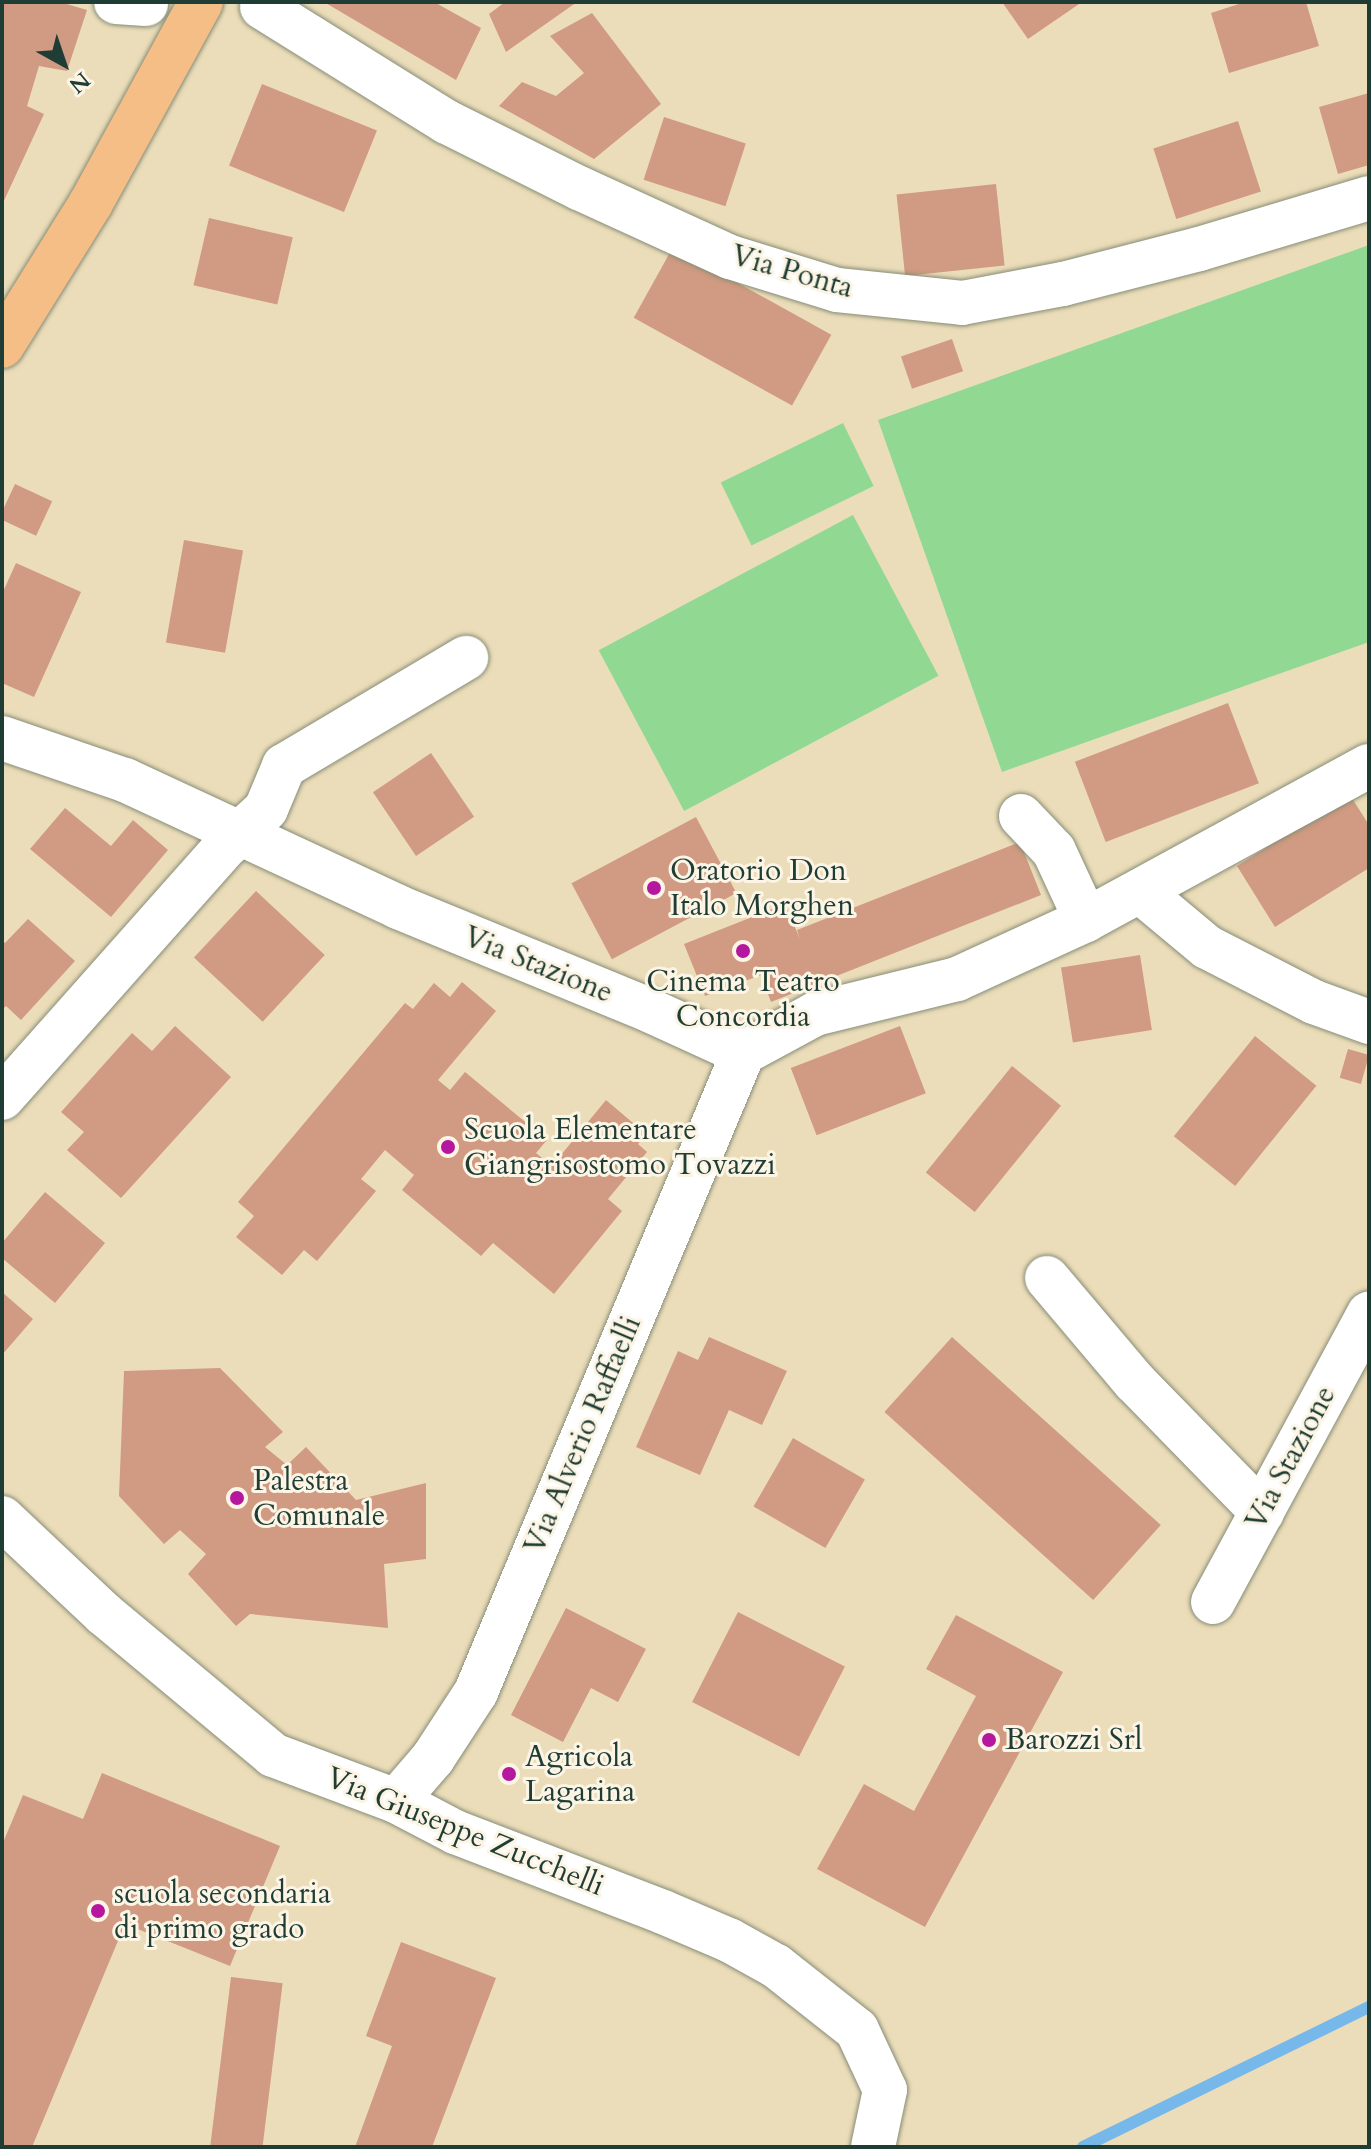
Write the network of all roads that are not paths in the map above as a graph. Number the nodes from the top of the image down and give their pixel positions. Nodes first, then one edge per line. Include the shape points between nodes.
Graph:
1 (201, 2) edge
2 (262, 7) dead end
3 (1369, 198) edge
4 (2, 346) edge
5 (466, 658) dead end
6 (2, 738) edge
7 (1369, 766) edge
8 (1021, 816) dead end
9 (241, 833) junction
10 (1141, 892) junction
11 (1086, 920) junction
12 (1369, 1022) edge
13 (743, 1053) junction
14 (2, 1098) edge
15 (1047, 1278) dead end
16 (1369, 1314) edge
17 (1262, 1512) junction
18 (4, 1524) edge
19 (1213, 1602) dead end
20 (396, 1801) junction
21 (873, 2147) edge

1 - 4 main road via 91,203
2 - 3 street, Via Ponta via 447,122 579,188 730,257 837,290 962,303 1199,249
5 - 9 street via 284,766 266,809
6 - 9 street, Via Stazione via 125,780
7 - 10 street
8 - 11 street via 1054,851
9 - 13 street, Via Stazione via 398,907
9 - 14 street
10 - 11 street
10 - 12 street via 1207,947 1314,1002
11 - 13 street via 957,979 815,1014
13 - 20 street, Via Alverio Raffaelli via 476,1692 433,1758
15 - 17 street via 1135,1382
16 - 17 street, Via Stazione
17 - 19 street, Via Stazione
18 - 20 street, Via Giuseppe Zucchelli via 273,1755
20 - 21 street, Via Giuseppe Zucchelli via 455,1832 729,1940 776,1966 857,2030 885,2090

